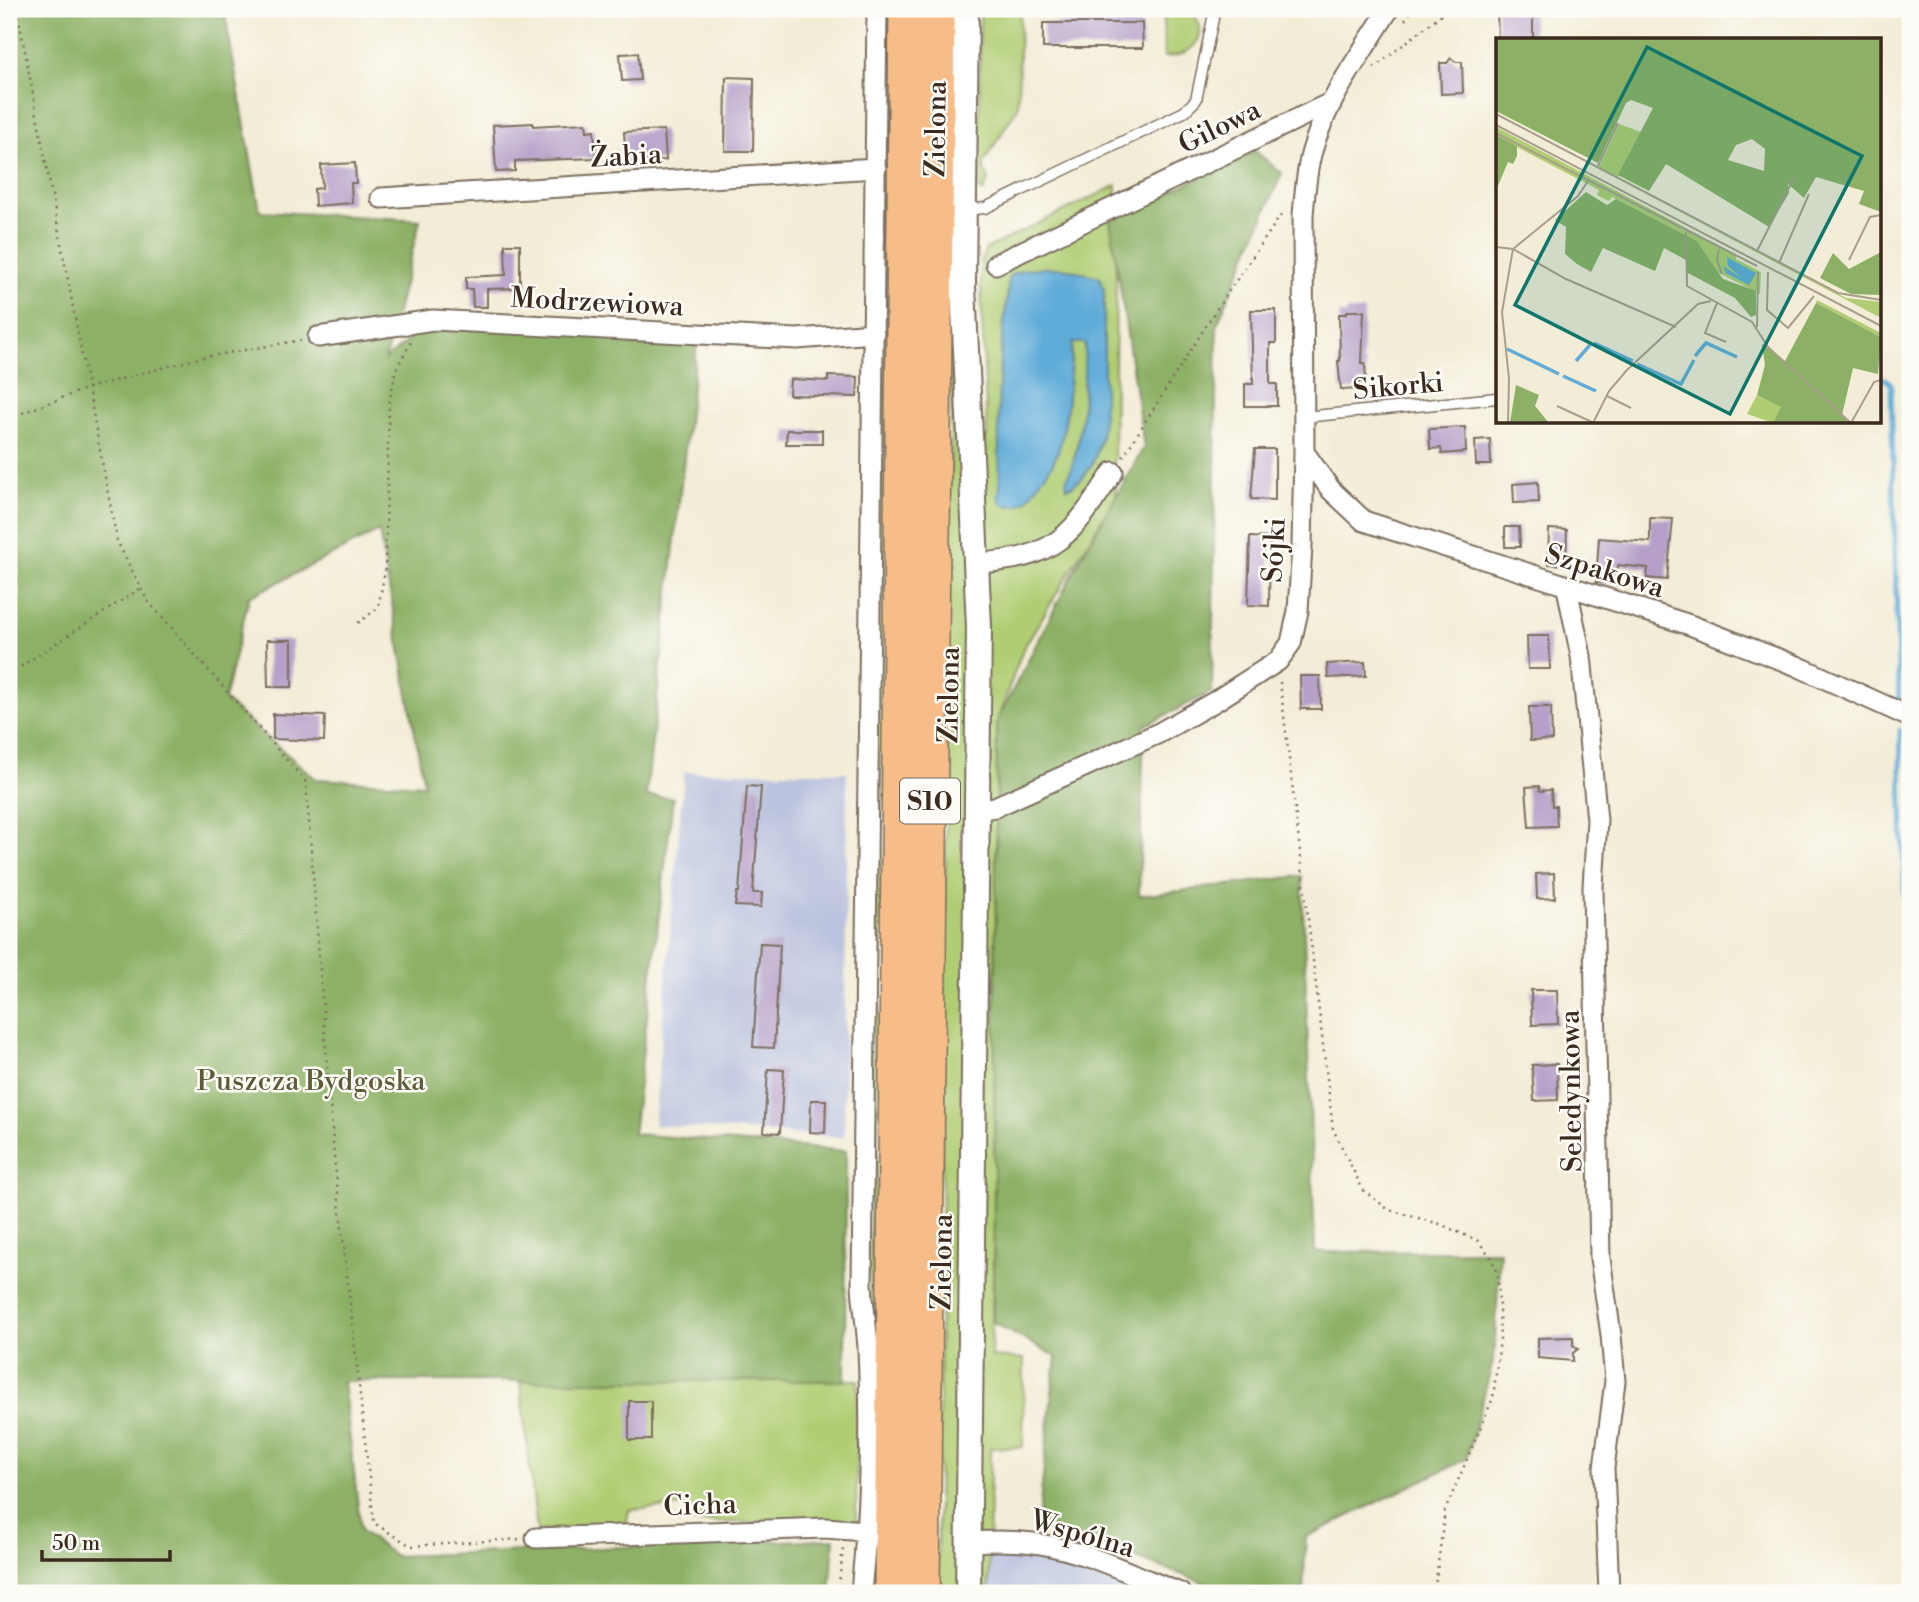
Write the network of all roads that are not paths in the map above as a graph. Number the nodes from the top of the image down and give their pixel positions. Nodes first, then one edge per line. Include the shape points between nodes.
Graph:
1 (877, 9) edge
2 (907, 9) edge
3 (937, 9) edge
4 (966, 9) edge
5 (1215, 9) edge
6 (1389, 9) edge
7 (1330, 103) junction
8 (876, 168) junction
9 (381, 198) dead end
10 (964, 210) junction
11 (996, 264) dead end
12 (874, 333) junction
13 (318, 337) road end
14 (1496, 398) edge
15 (1304, 417) junction
16 (1304, 452) junction
17 (1114, 472) road end
18 (977, 563) junction
19 (1567, 588) junction
20 (1910, 717) edge
21 (976, 810) junction
22 (866, 1531) junction
23 (536, 1538) road end
24 (969, 1542) junction
25 (861, 1593) edge
26 (891, 1593) edge
27 (922, 1593) edge
28 (968, 1593) edge
29 (1180, 1593) edge
30 (1609, 1593) edge

1 - 8 street, Zielona
2 - 26 highway, S10
3 - 27 highway, S10
4 - 10 street, Zielona
5 - 10 lane via 1196,100 1184,112 985,208
6 - 7 street, Sójki
7 - 11 street, Gilowa
7 - 15 street, Sójki via 1311,152 1303,215
8 - 9 street, Żabia
8 - 12 street, Zielona
10 - 18 street, Zielona via 966,388
12 - 13 street, Modrzewiowa via 797,339 433,320
12 - 22 street, Zielona via 862,1284 868,1348
14 - 15 lane, Sikorki
15 - 16 street, Sójki
16 - 19 street, Szpakowa via 1331,490 1364,521
16 - 21 street, Sójki via 1298,611 1291,642 1278,661 1159,733 995,807
17 - 18 street via 1070,532 1051,546 1032,556
18 - 21 street, Zielona
19 - 20 street, Szpakowa via 1690,625
19 - 30 street, Seledynkowa via 1581,656 1597,820 1593,887 1600,1258 1615,1381 1604,1468
21 - 24 street, Zielona
22 - 23 street, Cicha via 825,1528
22 - 25 street, Zielona
24 - 28 street, Zielona
24 - 29 street, Wspólna via 1042,1545

